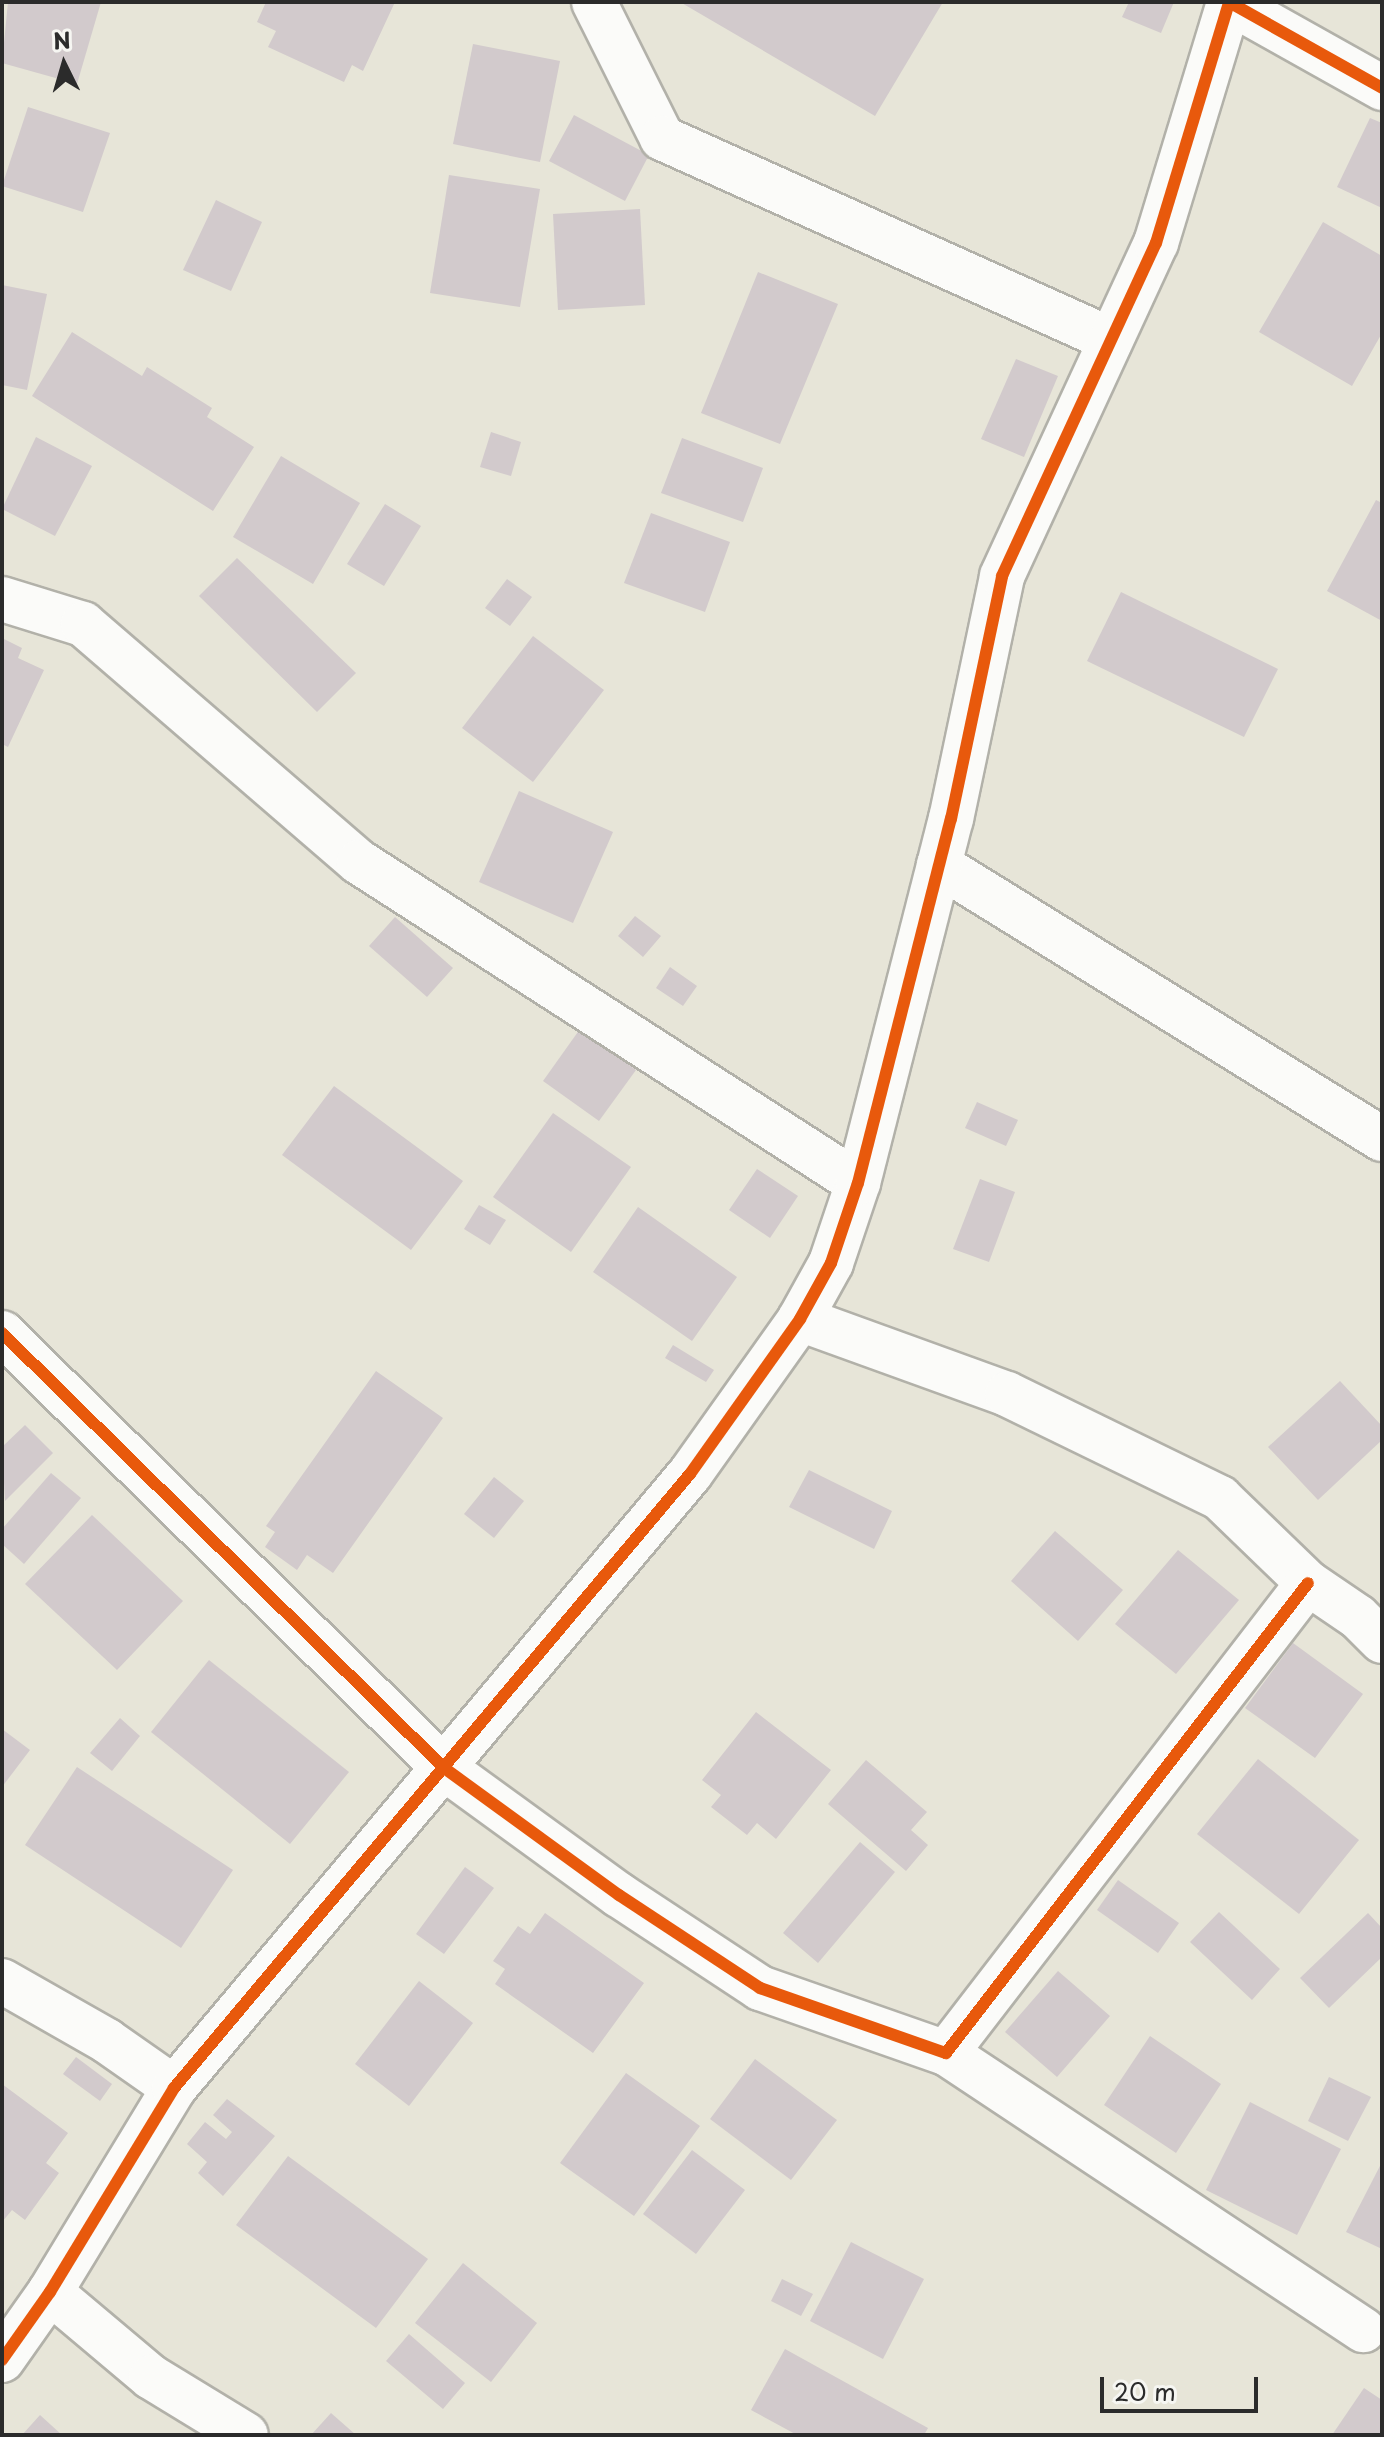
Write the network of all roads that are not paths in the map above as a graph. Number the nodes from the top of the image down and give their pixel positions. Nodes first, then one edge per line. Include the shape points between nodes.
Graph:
1 (594, 2) edge
2 (1382, 88) edge
3 (1111, 340) junction
4 (2, 599) edge
5 (939, 865) junction
6 (1382, 1139) edge
7 (858, 1183) junction
8 (800, 1319) junction
9 (2, 1333) edge
10 (1308, 1583) junction
11 (1382, 1641) edge
12 (444, 1768) junction
13 (2, 1981) edge
14 (946, 2053) junction
15 (174, 2088) junction
16 (50, 2292) junction
17 (1363, 2330) dead end
18 (2, 2360) edge
19 (246, 2435) edge

1 - 3 street via 662,138
2 - 3 street via 1229,2 1156,243
3 - 5 street via 1002,576
4 - 7 street via 83,624 359,862
5 - 6 street
5 - 7 street
7 - 8 street via 831,1263
8 - 10 street via 1007,1394 1220,1498
8 - 12 street via 690,1474
9 - 12 street
10 - 11 street via 1358,1617
10 - 14 street
12 - 14 street via 619,1895 760,1988
12 - 15 street
13 - 15 street via 107,2041
14 - 17 street
15 - 16 street
16 - 18 street
16 - 19 street via 151,2377

